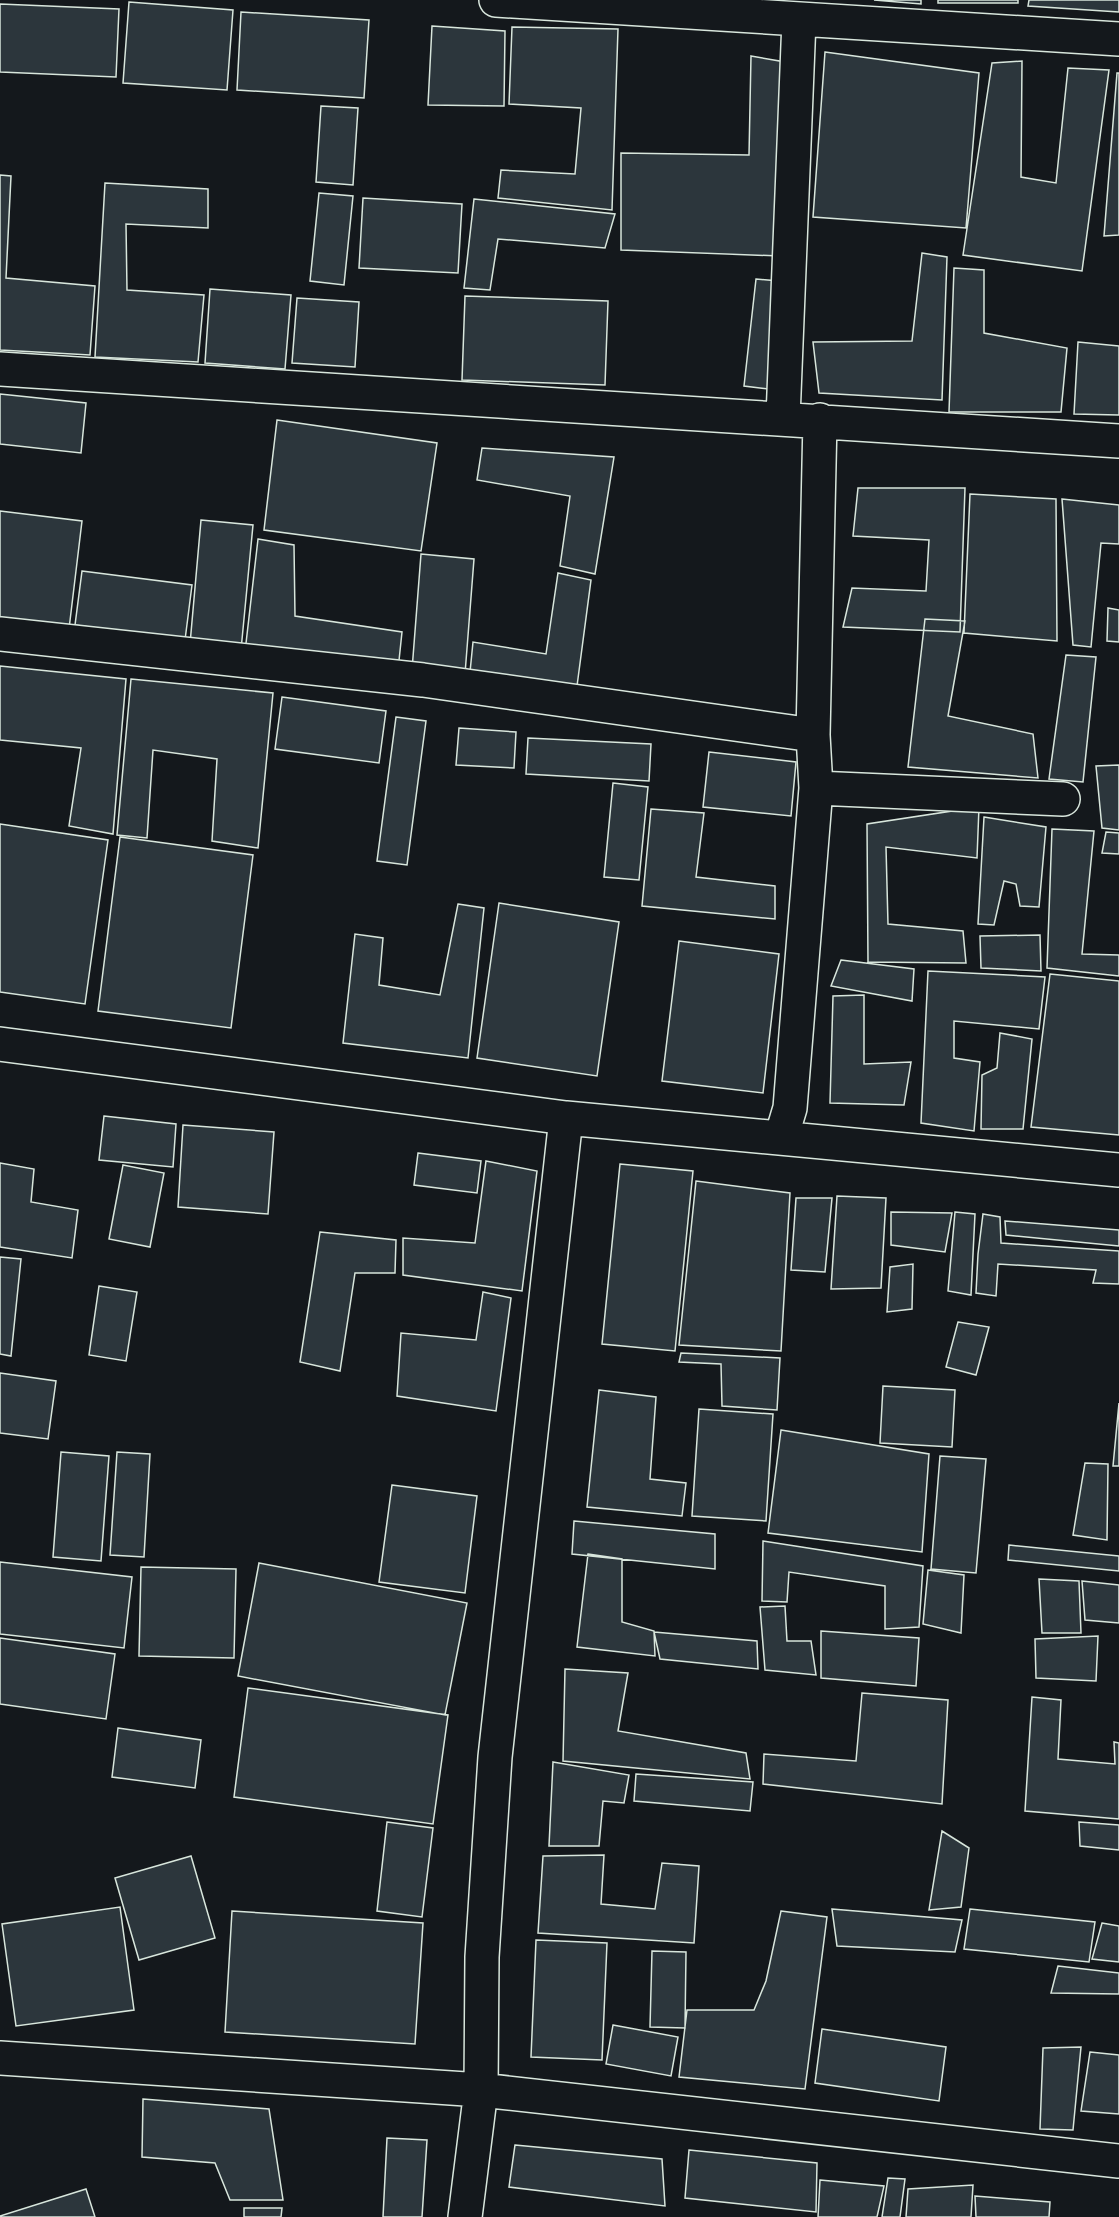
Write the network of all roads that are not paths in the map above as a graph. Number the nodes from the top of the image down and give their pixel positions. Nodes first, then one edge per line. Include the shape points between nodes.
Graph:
1 (496, 0) edge
2 (799, 20) junction
3 (1119, 39) edge
4 (0, 369) edge
5 (783, 418) junction
6 (820, 420) junction
7 (1119, 441) edge
8 (0, 634) edge
9 (813, 735) junction
10 (816, 788) junction
11 (1063, 799) dead end
12 (1, 1048) edge
13 (566, 1118) junction
14 (781, 1138) junction
15 (1119, 1170) edge
16 (0, 2058) edge
17 (481, 2090) junction
18 (1119, 2161) edge
19 (465, 2217) edge

1 - 2 street
2 - 3 street
2 - 5 street
4 - 5 street
5 - 6 street
6 - 7 street
6 - 9 street
8 - 9 street via 423,680
9 - 10 street
10 - 11 street
10 - 14 street via 790,1108
12 - 13 street
13 - 14 street
13 - 17 street via 495,1757 482,1957
14 - 15 street
16 - 17 street
17 - 18 street
17 - 19 street

